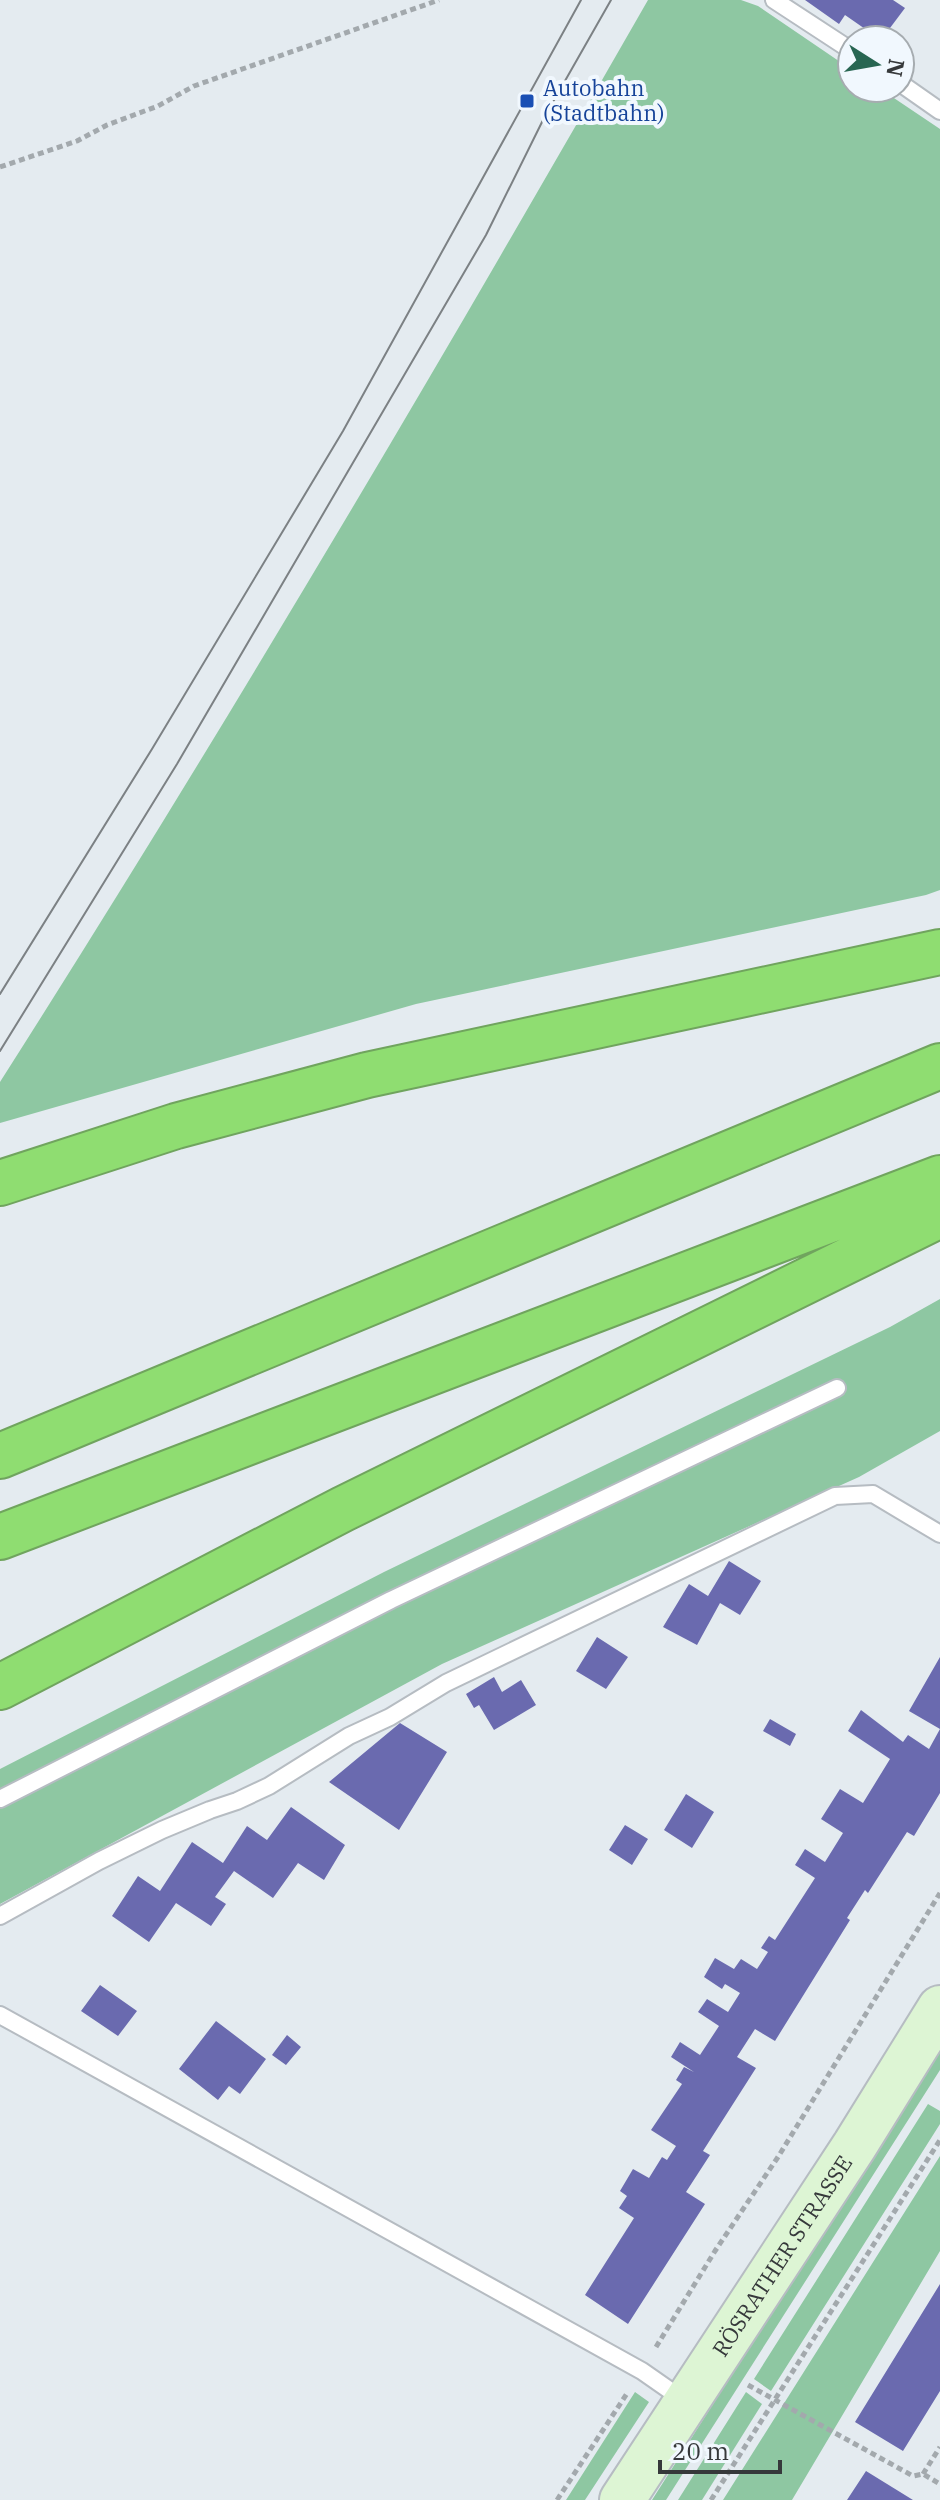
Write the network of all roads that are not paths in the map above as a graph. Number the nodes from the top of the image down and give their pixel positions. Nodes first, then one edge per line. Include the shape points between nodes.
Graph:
1 (774, 0) edge
2 (836, 41) edge
3 (916, 94) edge
4 (940, 111) edge
5 (940, 952) edge
6 (940, 1066) edge
7 (940, 1178) edge
8 (0, 1183) edge
9 (940, 1215) edge
10 (837, 1388) dead end
11 (0, 1456) edge
12 (940, 1534) edge
13 (0, 1537) edge
14 (0, 1687) edge
15 (0, 1799) edge
16 (0, 1916) edge
17 (940, 2008) edge
18 (0, 2015) edge
19 (686, 2401) junction
20 (622, 2500) edge

1 - 2 lane
3 - 4 lane
5 - 8 highway via 367,1075 176,1126
6 - 11 highway
7 - 13 highway
9 - 14 highway via 343,1509
10 - 15 lane via 391,1600
12 - 16 lane via 873,1494 835,1496 446,1683 269,1786 162,1830
17 - 19 main road, RÖSRATHER STRASSE
18 - 19 lane via 642,2371
19 - 20 main road, RÖSRATHER STRASSE

